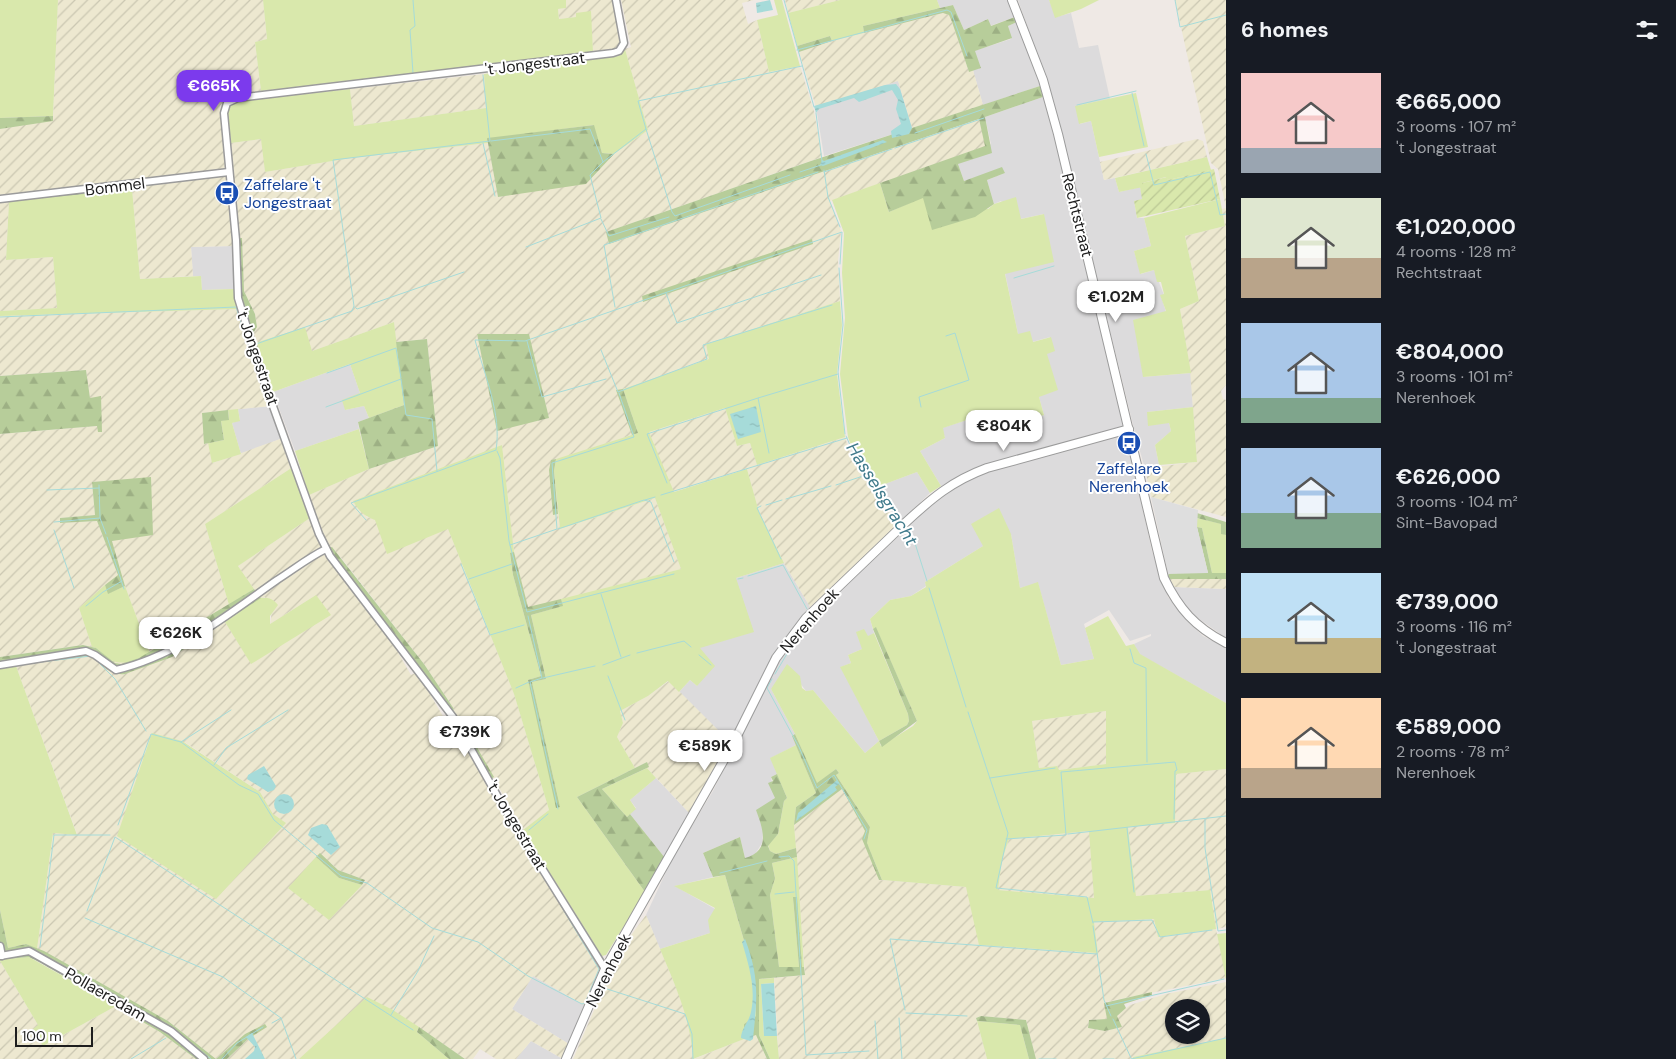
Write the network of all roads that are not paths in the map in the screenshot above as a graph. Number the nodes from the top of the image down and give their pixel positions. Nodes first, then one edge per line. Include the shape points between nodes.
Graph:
1 (616, 0) edge
2 (1012, 0) edge
3 (229, 172) junction
4 (0, 199) edge
5 (1130, 429) junction
6 (326, 549) junction
7 (1226, 643) edge
8 (0, 665) edge
9 (0, 946) edge
10 (1, 956) edge
11 (605, 969) junction
12 (204, 1059) edge
13 (566, 1059) edge

1 - 3 street, 't Jongestraat via 624,43 613,54 231,100 224,113
2 - 5 street, Rechtstraat via 1043,80 1058,134
3 - 4 street, Bommel
3 - 6 street, 't Jongestraat via 238,298 261,373
5 - 7 street, Rechtstraat via 1164,578 1176,603 1192,620
5 - 11 street, Nerenhoek via 965,476 935,496 812,612 790,636 776,658 733,744
6 - 8 street via 210,627 136,666 116,670 86,651
6 - 11 street, 't Jongestraat via 453,717 503,806
9 - 10 street
10 - 12 street, Pollaeredam via 29,950 170,1031
11 - 13 street, Nerenhoek

